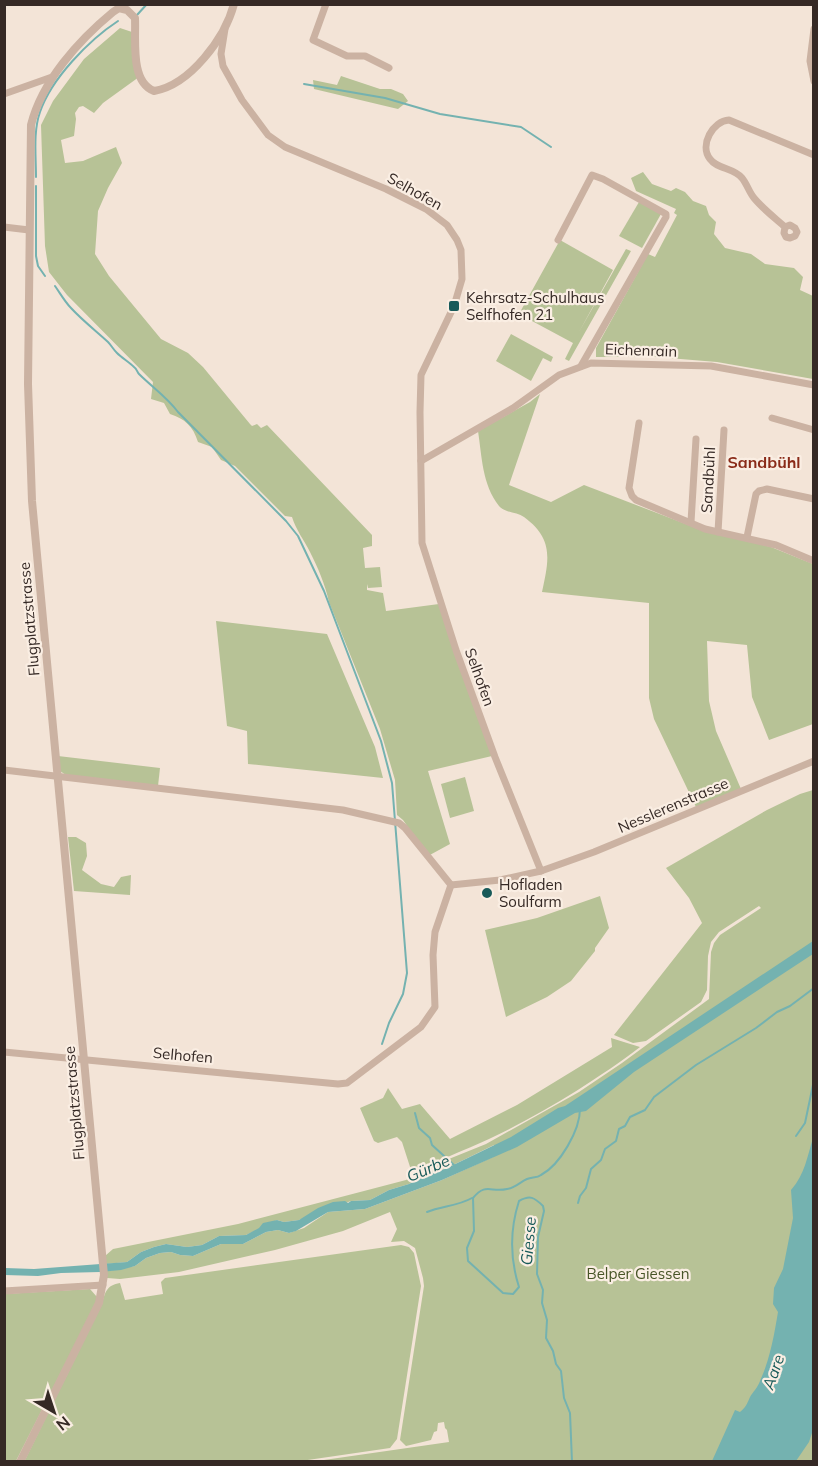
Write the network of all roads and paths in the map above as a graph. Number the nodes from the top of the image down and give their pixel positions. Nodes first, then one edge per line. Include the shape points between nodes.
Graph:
1 (234, 4) edge
2 (326, 4) edge
3 (225, 27) junction
4 (813, 29) edge
5 (812, 61) edge
6 (389, 68) dead end
7 (52, 77) junction
8 (813, 81) edge
9 (4, 94) edge
10 (813, 154) edge
11 (4, 227) edge
12 (785, 227) dead end
13 (29, 230) junction
14 (558, 240) dead end
15 (581, 366) junction
16 (813, 385) edge
17 (772, 418) dead end
18 (639, 423) dead end
19 (724, 430) dead end
20 (813, 430) edge
21 (696, 439) dead end
22 (421, 461) junction
23 (813, 499) edge
24 (691, 522) junction
25 (718, 532) junction
26 (747, 537) junction
27 (813, 561) edge
28 (813, 760) edge
29 (4, 770) edge
30 (57, 776) junction
31 (541, 872) junction
32 (451, 885) junction
33 (4, 1052) edge
34 (84, 1059) junction
35 (104, 1280) junction
36 (4, 1291) edge
37 (20, 1461) edge

1 - 3 street, Flugplatzstrasse
2 - 6 street via 313,40 347,56 365,56
3 - 7 street, Flugplatzstrasse via 197,66 176,83 154,91 140,77 135,56 135,18 119,8
3 - 22 street, Selhofen via 223,66 268,135 285,147 413,202 439,218 457,240 463,260 462,279 454,306 421,375
4 - 5 street
5 - 8 street
7 - 9 street
7 - 13 street, Flugplatzstrasse via 31,124
10 - 12 street via 729,120 718,124 710,134 706,149 712,162 737,173 754,198
11 - 13 street
13 - 30 street, Flugplatzstrasse via 32,501
14 - 15 street via 591,175 666,213
15 - 16 street, Eichenrain via 601,362 711,366
15 - 22 street, Eichenrain via 559,375 513,408
17 - 20 street
18 - 24 street, Sandbühl via 629,488 632,496
19 - 25 street, Sandbühl
21 - 24 street, Sandbühl
22 - 31 street, Selhofen via 423,548 456,650
23 - 26 street via 767,489 759,491
24 - 25 street, Sandbühl
25 - 26 street, Sandbühl
26 - 27 street, Sandbühl
28 - 31 street, Nesslerenstrasse
29 - 30 street
30 - 32 street via 343,810 395,822 405,828
30 - 34 street, Flugplatzstrasse
31 - 32 street
32 - 34 street, Selhofen via 435,932 435,1007 421,1028 347,1083
33 - 34 street, Selhofen
34 - 35 street, Flugplatzstrasse
35 - 36 street
35 - 37 street, Flugplatzstrasse via 99,1303

